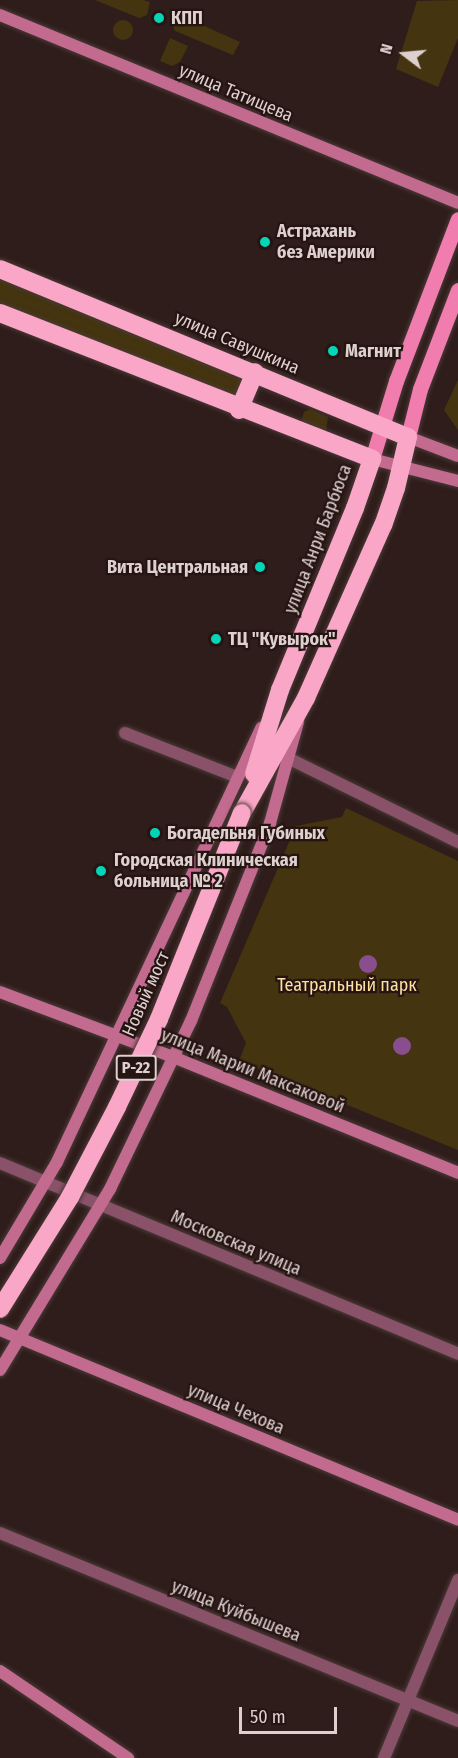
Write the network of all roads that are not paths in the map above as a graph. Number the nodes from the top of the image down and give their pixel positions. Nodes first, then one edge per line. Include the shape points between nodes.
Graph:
1 (0, 15) edge
2 (458, 203) edge
3 (458, 219) edge
4 (0, 269) edge
5 (458, 290) edge
6 (0, 313) edge
7 (255, 372) junction
8 (239, 410) junction
9 (382, 426) junction
10 (408, 437) junction
11 (458, 456) edge
12 (372, 459) junction
13 (401, 468) junction
14 (458, 481) edge
15 (280, 690) junction
16 (306, 698) junction
17 (125, 734) dead end
18 (288, 758) junction
19 (237, 777) junction
20 (242, 813) junction
21 (458, 842) edge
22 (0, 992) edge
23 (115, 1038) junction
24 (173, 1057) junction
25 (0, 1163) edge
26 (458, 1173) edge
27 (44, 1182) junction
28 (100, 1206) junction
29 (0, 1258) edge
30 (0, 1309) edge
31 (0, 1330) edge
32 (20, 1338) junction
33 (458, 1354) edge
34 (0, 1370) edge
35 (458, 1520) edge
36 (0, 1533) edge
37 (458, 1580) edge
38 (0, 1671) edge
39 (408, 1701) junction
40 (458, 1721) edge
41 (128, 1758) edge
42 (384, 1758) edge

1 - 2 main road, улица Татищева
3 - 9 main road, улица Анри Барбюса
4 - 7 highway, улица Савушкина
5 - 10 main road via 420,389
6 - 8 highway
7 - 8 highway
7 - 9 highway, улица Савушкина
8 - 12 highway
9 - 10 highway, улица Савушкина
9 - 12 main road, улица Анри Барбюса
10 - 11 main road, улица Савушкина
10 - 13 highway
12 - 13 main road
12 - 15 highway, улица Анри Барбюса
13 - 14 main road
13 - 16 highway via 387,514
15 - 19 main road
15 - 20 highway, улица Анри Барбюса
16 - 18 main road
16 - 20 highway
17 - 19 street
18 - 21 street
18 - 24 main road via 270,823 228,933
19 - 23 main road
20 - 30 highway, Новый мост / Р-22, bridge via 159,1019 117,1107 70,1197
22 - 23 main road, улица Марии Максаковой
23 - 24 main road, улица Марии Максаковой
23 - 27 main road
24 - 26 main road, улица Марии Максаковой
24 - 28 main road
25 - 27 street, Московская улица
27 - 28 street, Московская улица
27 - 29 main road
28 - 32 main road
28 - 33 street, Московская улица
31 - 32 main road, улица Чехова
32 - 34 main road
32 - 35 main road, улица Чехова
36 - 39 street, улица Куйбышева
37 - 39 street
38 - 41 main road
39 - 40 street, улица Куйбышева
39 - 42 street

